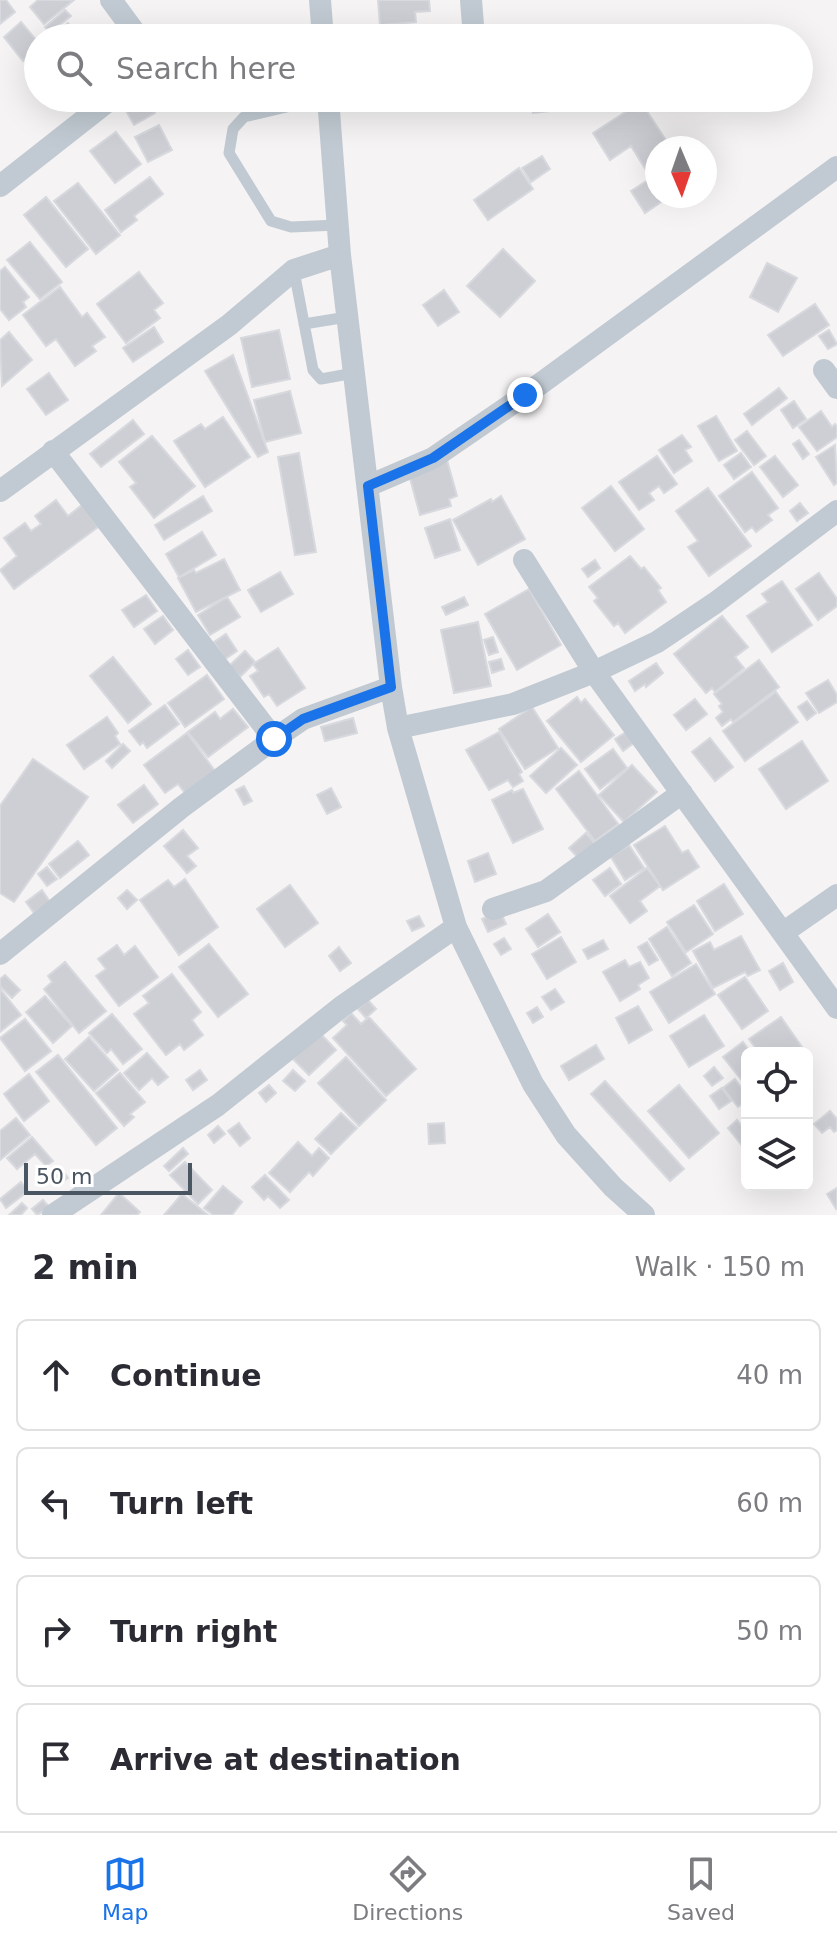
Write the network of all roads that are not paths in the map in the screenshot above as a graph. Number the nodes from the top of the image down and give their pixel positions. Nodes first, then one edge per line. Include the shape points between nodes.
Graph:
1 (111, 0) edge
2 (320, 0) edge
3 (471, 0) edge
4 (129, 24) edge
5 (322, 24) edge
6 (473, 24) edge
7 (94, 112) edge
8 (266, 112) edge
9 (327, 112) edge
10 (837, 167) edge
11 (0, 186) edge
12 (338, 225) junction
13 (340, 255) junction
14 (294, 270) junction
15 (347, 317) junction
16 (304, 324) junction
17 (354, 373) junction
18 (53, 451) junction
19 (368, 486) junction
20 (0, 491) edge
21 (837, 511) edge
22 (524, 560) dead end
23 (594, 672) junction
24 (391, 687) junction
25 (398, 728) junction
26 (274, 739) junction
27 (682, 793) junction
28 (837, 895) edge
29 (493, 909) dead end
30 (456, 927) junction
31 (784, 932) junction
32 (0, 954) edge
33 (837, 1008) edge
34 (53, 1215) edge
35 (644, 1215) edge

1 - 4 street
2 - 5 street
3 - 6 street
7 - 11 street
8 - 12 lane via 244,117 233,129 229,153 271,221 291,227
9 - 12 street
10 - 19 street via 433,458
12 - 13 street
13 - 14 street
13 - 15 street
14 - 16 lane
14 - 18 street via 229,325
15 - 16 lane
15 - 17 street
16 - 17 lane via 313,370 321,379
17 - 19 street
18 - 20 street
18 - 26 street
19 - 24 street
21 - 23 street via 657,642
22 - 23 street
23 - 25 street via 513,704
23 - 27 street
24 - 25 street
24 - 26 street via 303,719
25 - 30 street
26 - 32 street
27 - 29 street via 546,891
27 - 31 street
28 - 31 street
30 - 34 street via 341,1007 218,1105
30 - 35 street via 541,1097 566,1135
31 - 33 street

